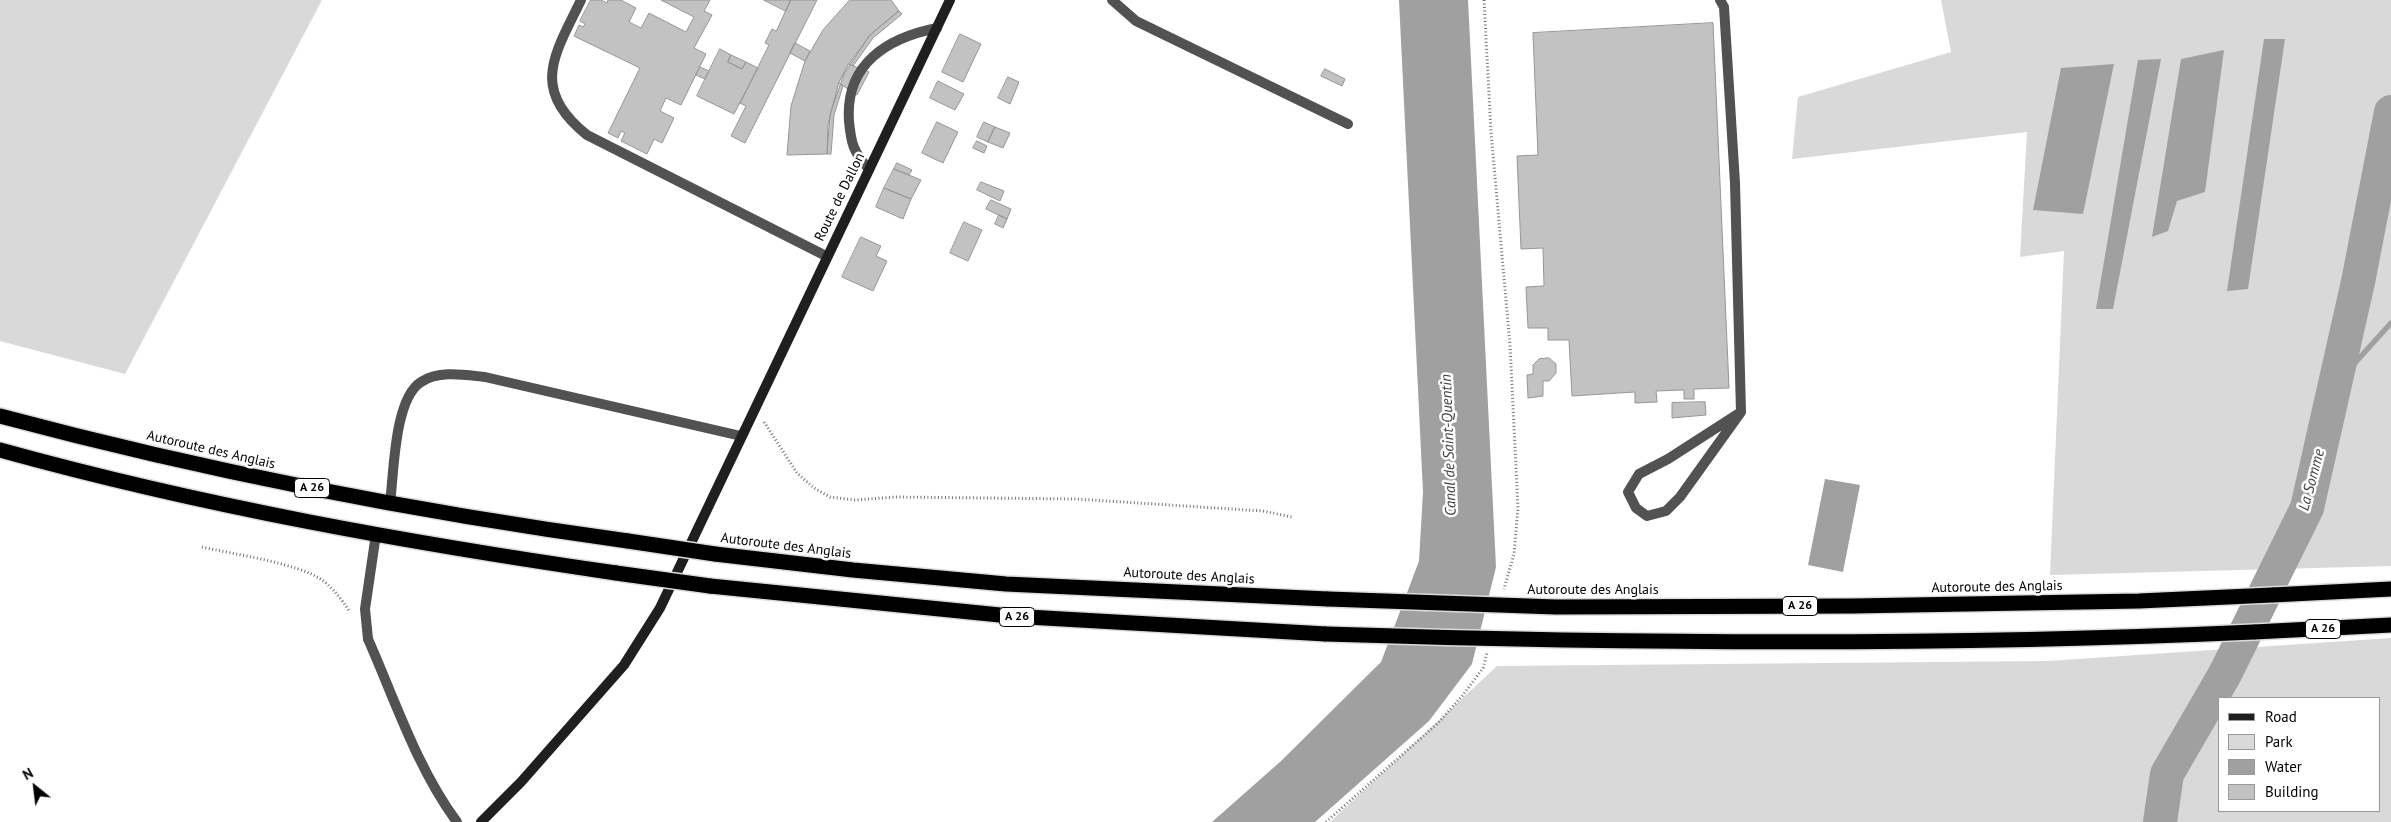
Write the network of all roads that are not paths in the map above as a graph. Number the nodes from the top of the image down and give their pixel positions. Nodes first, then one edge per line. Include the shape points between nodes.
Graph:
1 (581, 0) edge
2 (950, 0) edge
3 (1112, 0) edge
4 (1720, 0) edge
5 (937, 28) junction
6 (1348, 124) dead end
7 (869, 169) junction
8 (826, 256) junction
9 (1741, 412) junction
10 (0, 416) edge
11 (741, 436) junction
12 (0, 450) edge
13 (390, 503) junction
14 (376, 534) junction
15 (2391, 589) edge
16 (2391, 626) edge
17 (457, 822) edge
18 (481, 822) edge

1 - 8 street via 554,56 552,74 560,109 576,126 587,135
2 - 5 street, Route de Dallon
3 - 6 street via 1136,21
4 - 9 street via 1724,8 1735,183
5 - 7 street, Route de Dallon
5 - 7 street via 912,32 884,46 865,62 852,87 848,113 850,138 856,156
7 - 8 street, Route de Dallon
8 - 11 street, Route de Dallon
9 - 9 street via 1639,474 1628,492 1636,508 1647,516 1666,512
10 - 13 highway, Autoroute des Anglais / A 26 via 280,482
11 - 13 street via 485,377 444,374 420,382 405,401
11 - 18 street, Route de Dallon via 660,608 624,666
12 - 14 highway, A 26 via 275,516
13 - 15 highway, Autoroute des Anglais / A 26, bridge via 498,523 854,570 1006,584 1328,599 1556,607 1843,606 2139,601
14 - 16 highway, A 26, bridge via 493,555 710,586 1010,616 1326,634 1552,641 1856,642 2140,637
14 - 17 street via 365,609 368,639 427,775

